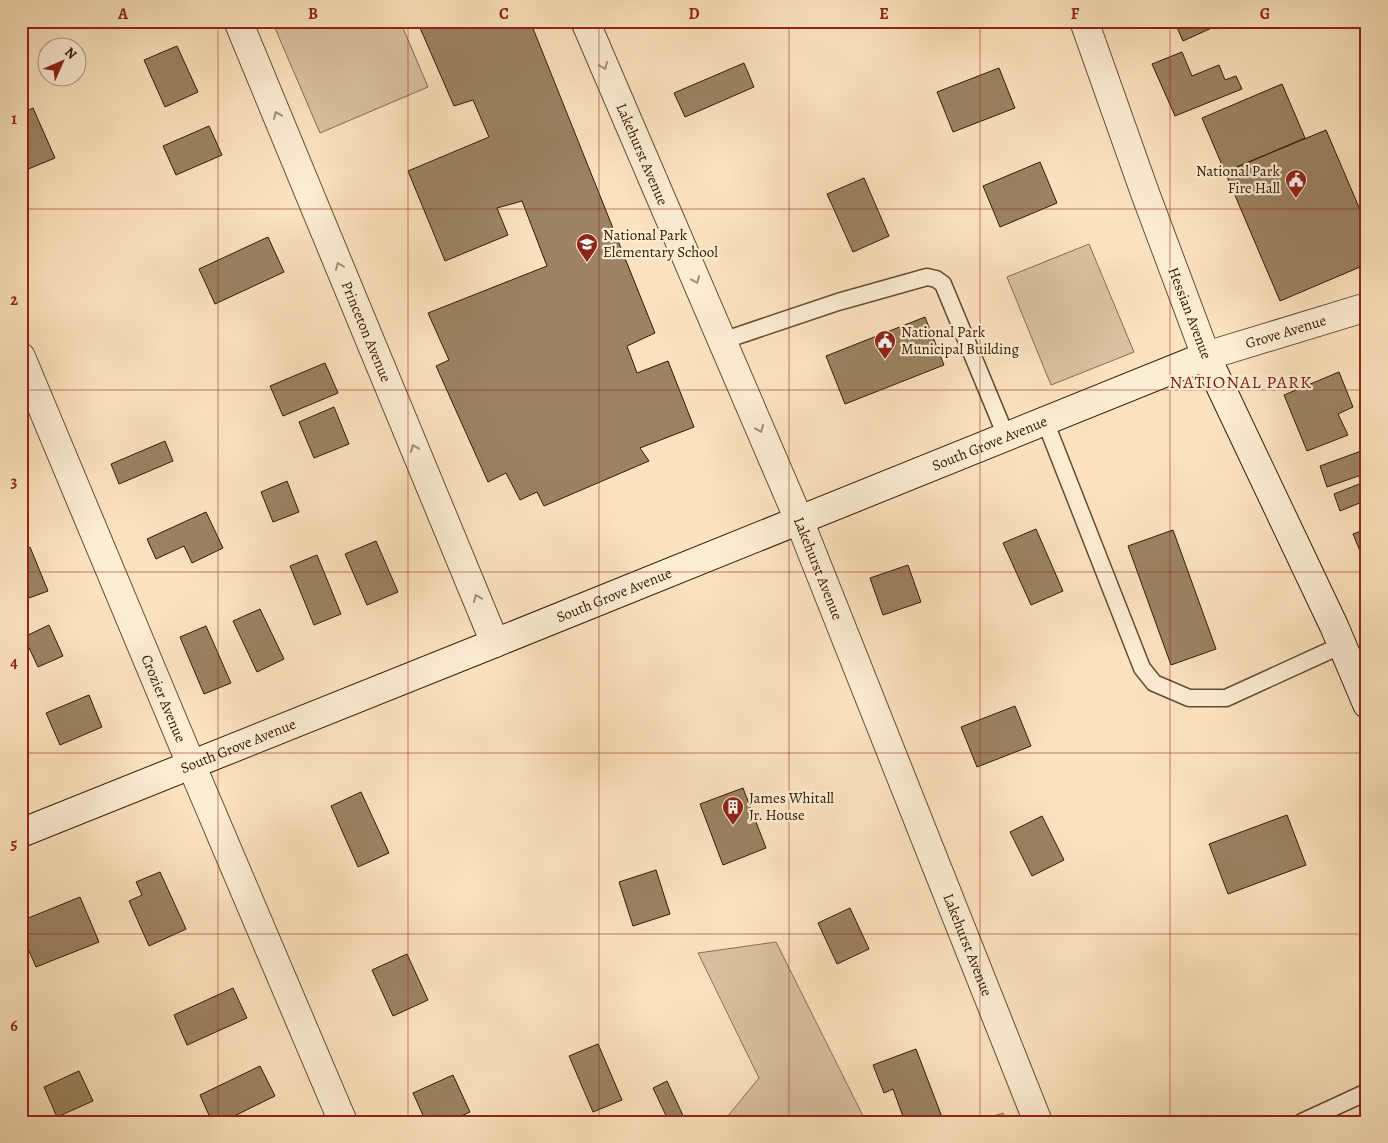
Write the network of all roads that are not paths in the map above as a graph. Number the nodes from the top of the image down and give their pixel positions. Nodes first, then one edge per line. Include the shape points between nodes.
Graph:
1 (238, 21) edge
2 (585, 21) edge
3 (1084, 21) edge
4 (1367, 307) edge
5 (722, 341) junction
6 (1206, 356) junction
7 (21, 357) edge
8 (1045, 421) junction
9 (1006, 436) junction
10 (799, 520) junction
11 (495, 643) junction
12 (1342, 645) junction
13 (1367, 704) edge
14 (191, 764) junction
15 (21, 832) edge
16 (1367, 1092) edge
17 (343, 1122) edge
18 (1038, 1122) edge
19 (1302, 1122) edge

11 -> 1 street, Princeton Avenue
2 -> 5 street, Lakehurst Avenue
3 - 6 street, Hessian Avenue
4 - 6 street, Grove Avenue
5 - 9 lane via 838,302 932,277 943,284
5 -> 10 street, Lakehurst Avenue
6 - 8 street, South Grove Avenue
6 - 12 street, Hessian Avenue
7 - 14 street, Crozier Avenue
8 - 9 street, South Grove Avenue
8 - 12 lane via 1142,668 1154,683 1189,698 1226,698
9 - 10 street, South Grove Avenue
10 - 11 street, South Grove Avenue
10 - 18 street, Lakehurst Avenue
11 - 14 street, South Grove Avenue
12 - 13 street, Hessian Avenue
14 - 15 street, South Grove Avenue
14 - 17 street, Crozier Avenue
16 - 19 lane

